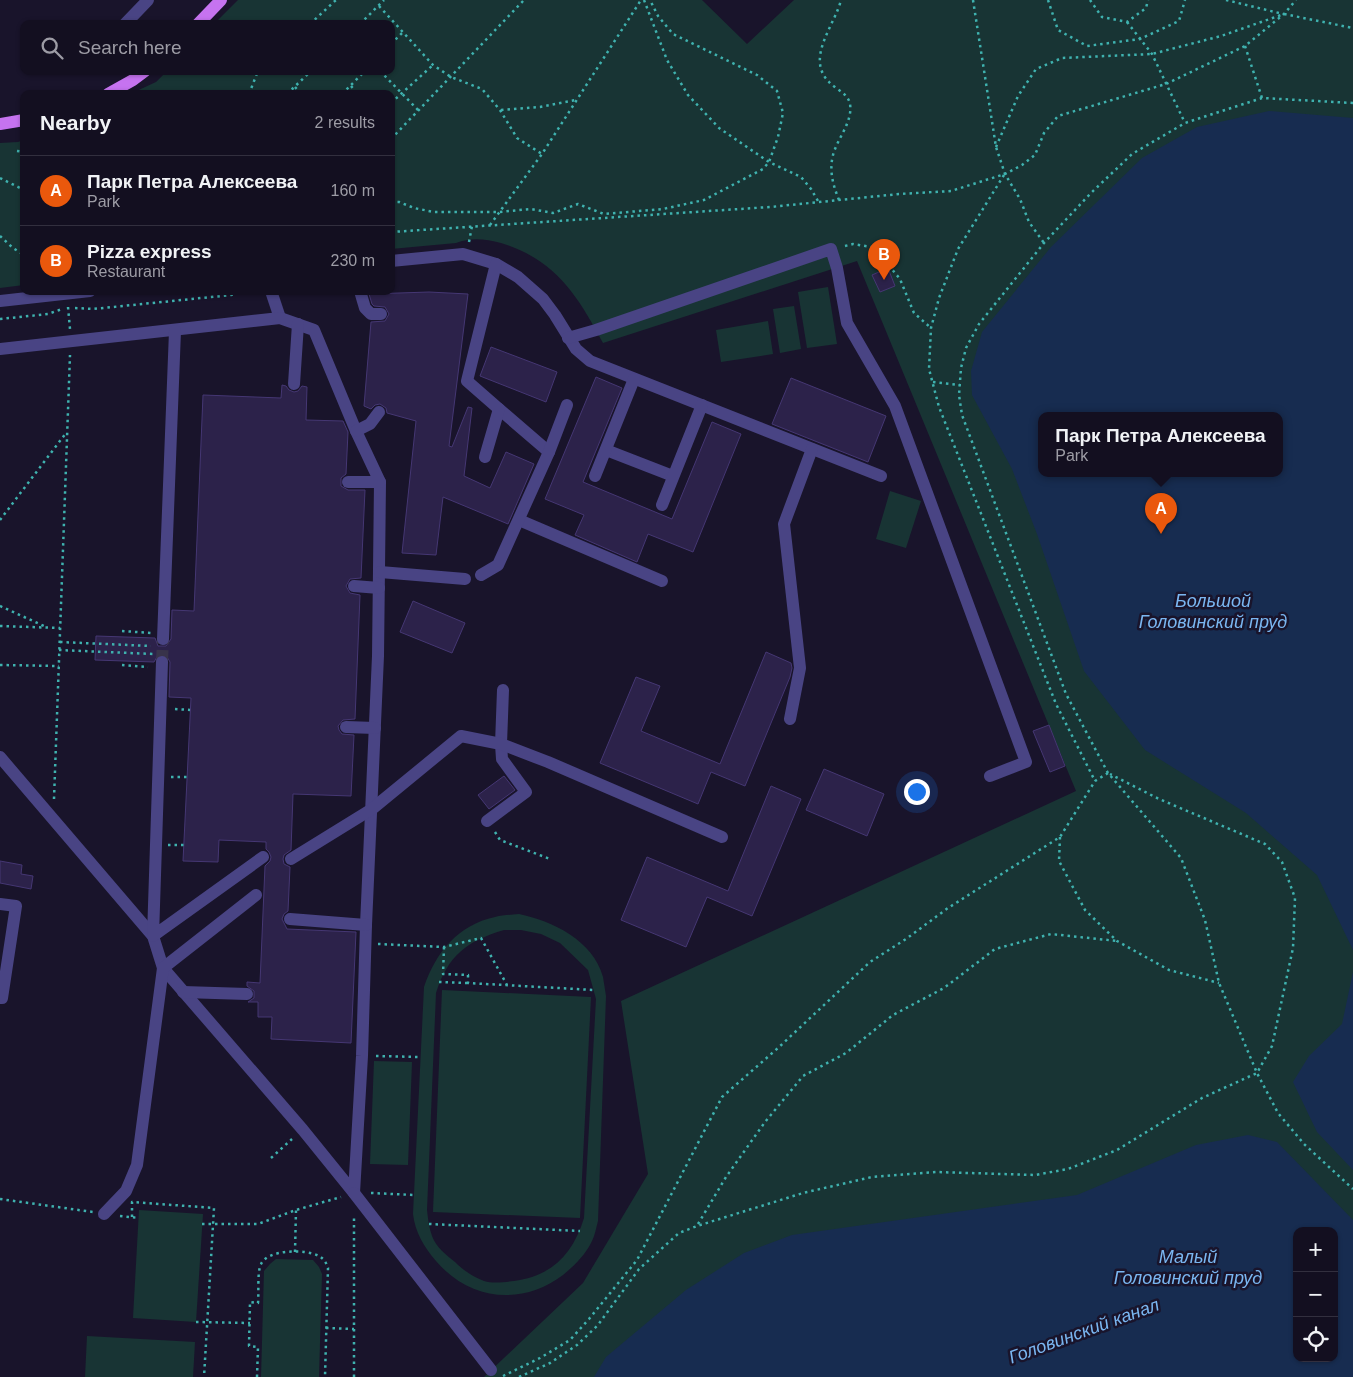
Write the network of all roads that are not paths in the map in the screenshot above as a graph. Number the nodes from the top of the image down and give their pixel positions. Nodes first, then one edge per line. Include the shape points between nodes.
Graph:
1 (148, 0) edge
2 (221, 0) edge
3 (129, 20) edge
4 (202, 20) edge
5 (140, 75) edge
6 (115, 90) edge
7 (20, 121) edge
8 (0, 124) edge
9 (395, 261) edge
10 (496, 264) junction
11 (54, 295) edge
12 (272, 295) edge
13 (361, 295) edge
14 (0, 301) edge
15 (372, 315) dead end
16 (280, 318) junction
17 (298, 324) junction
18 (175, 331) junction
19 (568, 338) junction
20 (0, 349) edge
21 (634, 378) junction
22 (294, 384) dead end
23 (567, 405) dead end
24 (702, 406) junction
25 (499, 409) junction
26 (379, 412) dead end
27 (356, 431) junction
28 (606, 450) junction
29 (812, 450) junction
30 (549, 452) junction
31 (485, 457) dead end
32 (595, 476) dead end
33 (673, 476) junction
34 (881, 476) dead end
35 (348, 482) dead end
36 (380, 482) junction
37 (662, 505) dead end
38 (519, 520) junction
39 (380, 572) junction
40 (481, 575) dead end
41 (465, 579) dead end
42 (662, 581) dead end
43 (354, 586) dead end
44 (380, 588) junction
45 (161, 639) tunnel mouth
46 (160, 661) tunnel mouth
47 (503, 690) dead end
48 (790, 719) dead end
49 (346, 727) dead end
50 (374, 728) junction
51 (501, 744) junction
52 (0, 757) edge
53 (990, 776) dead end
54 (372, 810) junction
55 (487, 820) road end
56 (722, 837) dead end
57 (263, 857) dead end
58 (291, 860) dead end
59 (256, 895) dead end
60 (0, 904) edge
61 (290, 919) dead end
62 (366, 925) junction
63 (153, 936) junction
64 (163, 968) junction
65 (183, 992) junction
66 (247, 994) dead end
67 (0, 998) edge
68 (354, 1193) junction
69 (104, 1214) road end
70 (495, 1374) edge

1 - 3 lane
2 - 4 main road
5 - 6 main road
7 - 8 main road
9 - 10 lane via 463,254
10 - 19 lane via 518,277 543,299
10 - 25 lane via 467,380
11 - 14 lane
12 - 16 lane
13 - 15 lane via 365,308
16 - 17 lane
16 - 18 lane
17 - 22 lane
17 - 27 lane via 314,330
18 - 20 lane
18 - 45 lane
19 - 21 lane via 576,350 590,361
19 - 53 lane via 831,249 838,268 847,323 895,406 1026,762
21 - 24 lane
21 - 28 lane
23 - 30 lane
24 - 29 lane
24 - 33 lane
25 - 30 lane
25 - 31 lane
26 - 27 lane via 370,424
27 - 36 lane
28 - 32 lane
28 - 33 lane
29 - 34 lane
29 - 48 lane via 784,524 800,668
30 - 38 lane
33 - 37 lane
35 - 36 lane
36 - 39 lane
38 - 40 lane via 498,565
38 - 42 lane
39 - 41 lane
39 - 44 lane
43 - 44 lane
44 - 50 lane
46 - 63 lane
47 - 51 lane
49 - 50 lane
50 - 54 lane
51 - 54 lane via 461,736
51 - 55 lane via 502,759 526,792
51 - 56 lane
52 - 63 lane
54 - 58 lane
54 - 62 lane
57 - 63 lane
59 - 64 lane
60 - 67 lane via 16,906
61 - 62 lane
62 - 68 lane
63 - 64 lane
64 - 65 lane
64 - 69 lane via 137,1165 126,1191
65 - 66 lane
65 - 68 lane
68 - 70 lane

